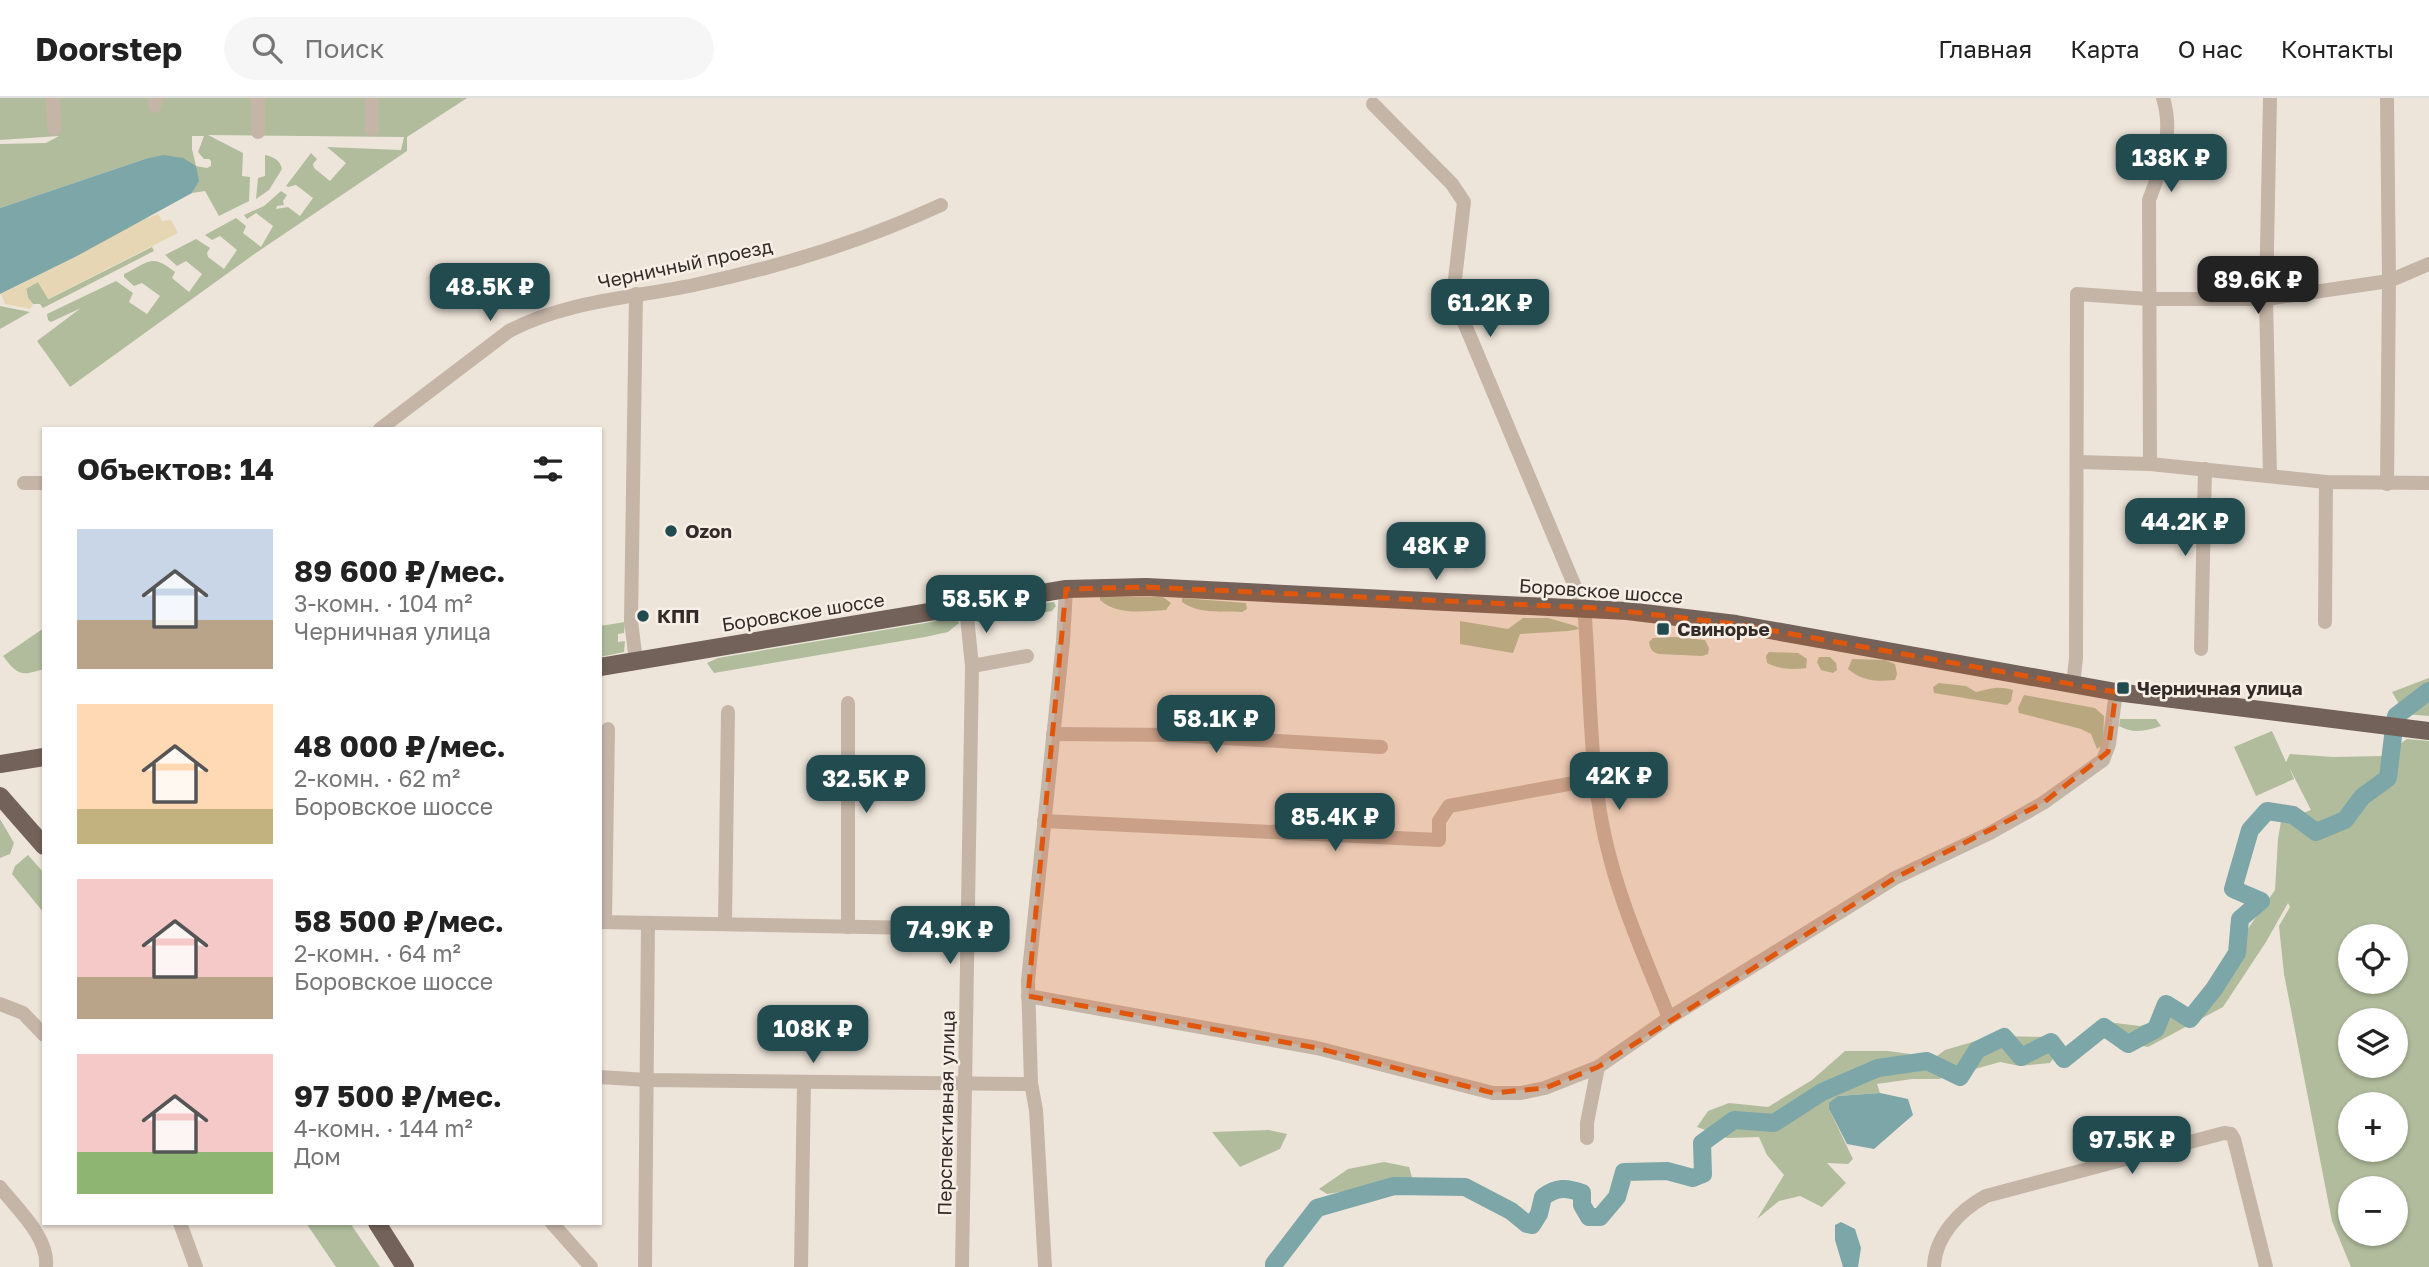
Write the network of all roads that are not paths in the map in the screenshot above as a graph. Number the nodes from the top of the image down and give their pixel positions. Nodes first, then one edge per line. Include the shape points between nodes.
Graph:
1 (53, 98) edge
2 (258, 98) edge
3 (372, 98) edge
4 (2163, 98) edge
5 (2270, 98) edge
6 (2387, 98) edge
7 (1373, 104) dead end
8 (372, 129) dead end
9 (54, 130) dead end
10 (258, 132) dead end
11 (941, 205) dead end
12 (2429, 264) edge
13 (2389, 281) junction
14 (636, 294) junction
15 (2148, 299) junction
16 (2266, 299) junction
17 (383, 427) edge
18 (2078, 462) junction
19 (2150, 464) junction
20 (2205, 468) junction
21 (2270, 475) junction
22 (2326, 482) junction
23 (24, 483) dead end
24 (42, 483) edge
25 (2429, 483) edge
26 (2387, 484) junction
27 (1066, 589) junction
28 (966, 607) junction
29 (1582, 608) junction
30 (2325, 622) dead end
31 (2201, 649) dead end
32 (1027, 656) dead end
33 (636, 661) junction
34 (972, 666) junction
35 (602, 667) edge
36 (2073, 685) junction
37 (2116, 692) junction
38 (848, 703) dead end
39 (729, 712) dead end
40 (608, 729) dead end
41 (2429, 731) edge
42 (1052, 734) junction
43 (1381, 747) dead end
44 (42, 757) edge
45 (0, 764) edge
46 (1596, 779) junction
47 (0, 796) edge
48 (1044, 821) junction
49 (42, 844) edge
50 (603, 922) edge
51 (648, 923) junction
52 (724, 924) junction
53 (848, 926) junction
54 (968, 929) junction
55 (1028, 996) junction
56 (0, 1004) edge
57 (1669, 1018) junction
58 (42, 1033) edge
59 (1598, 1067) junction
60 (602, 1077) edge
61 (647, 1080) junction
62 (804, 1082) junction
63 (965, 1083) junction
64 (1024, 1084) dead end
65 (1587, 1138) dead end
66 (0, 1186) edge
67 (181, 1225) edge
68 (378, 1225) edge
69 (554, 1225) edge
70 (46, 1267) edge
71 (195, 1267) edge
72 (405, 1267) edge
73 (591, 1267) edge
74 (645, 1267) edge
75 (801, 1267) edge
76 (962, 1267) edge
77 (1045, 1267) edge
78 (1934, 1267) edge
79 (2266, 1267) edge

1 - 9 street
2 - 10 street
3 - 8 street
4 - 15 street via 2166,149 2149,200
5 - 16 street
6 - 13 street
7 - 29 street via 1464,202 1453,296
11 - 14 street, Черничный проезд via 889,229 765,270
12 - 13 street
13 - 16 street
13 - 26 street
14 - 17 street, Черничный проезд via 565,308 509,331
14 - 33 street via 631,621
15 - 16 street
15 - 18 street via 2077,294
15 - 19 street
16 - 21 street
18 - 19 street
18 - 36 street
19 - 20 street
20 - 21 street
20 - 31 street
21 - 22 street
22 - 26 street
22 - 30 street
23 - 24 street
25 - 26 street
27 - 28 main road, Боровское шоссе
27 - 29 main road, Боровское шоссе via 1146,587
27 - 42 street
28 - 33 main road, Боровское шоссе
28 - 34 street, Перспективная улица
29 - 36 main road, Боровское шоссе via 1736,624
29 - 46 street
32 - 34 street
33 - 35 main road, Боровское шоссе
34 - 54 street, Перспективная улица
36 - 37 main road, Боровское шоссе
37 - 41 main road, Боровское шоссе
37 - 57 street via 2103,760 2043,803 1895,878
38 - 53 street
39 - 52 street
40 - 50 street
42 - 43 street via 1174,735
42 - 48 street
44 - 45 main road
46 - 48 street via 1449,806 1439,821 1439,840
46 - 57 street via 1610,858
47 - 49 main road
48 - 55 street
50 - 51 street
51 - 52 street
51 - 61 street
52 - 53 street
53 - 54 street
54 - 63 street, Перспективная улица
55 - 59 street via 1317,1048 1493,1093 1545,1088
55 - 77 street
56 - 58 street via 23,1013
57 - 59 street
59 - 65 street
60 - 61 street
61 - 62 street
61 - 74 street
62 - 63 street
62 - 75 street
63 - 64 street
63 - 76 street, Перспективная улица
66 - 70 street via 40,1238
67 - 71 street
68 - 72 main road
69 - 73 street
78 - 79 street via 1940,1242 1951,1225 1986,1196 2224,1133 2234,1139

